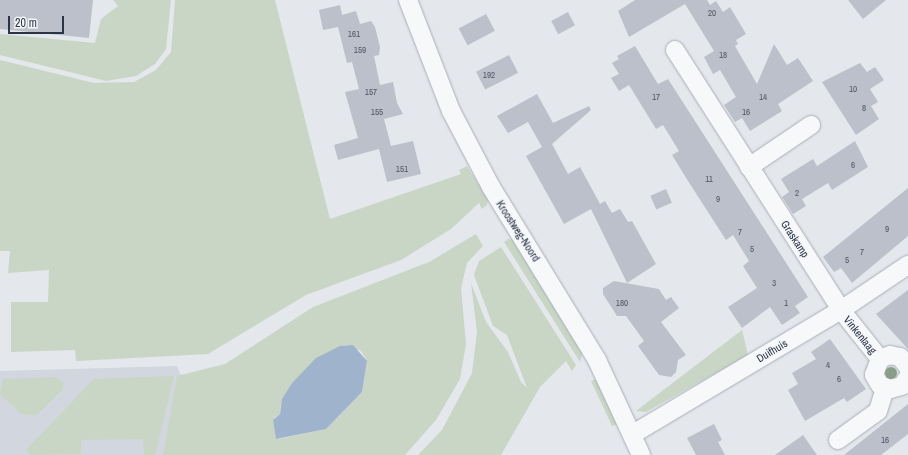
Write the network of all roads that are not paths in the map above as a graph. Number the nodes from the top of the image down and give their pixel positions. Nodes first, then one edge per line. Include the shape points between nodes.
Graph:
1 (408, 0) edge
2 (675, 50) dead end
3 (811, 125) dead end
4 (749, 167) junction
5 (908, 265) edge
6 (841, 310) junction
7 (880, 359) junction
8 (908, 367) edge
9 (908, 377) edge
10 (884, 388) junction
11 (633, 434) junction
12 (838, 440) dead end
13 (640, 455) edge

1 - 11 street, Kroostweg-Noord via 451,111 491,187 597,360
2 - 4 street, Graskamp
3 - 4 street
4 - 6 street, Graskamp
5 - 6 street, Duifhuis
6 - 7 street, Vinkenlaag
6 - 11 street, Duifhuis
7 - 8 street, Vinkenlaag via 895,355
7 - 10 street, Vinkenlaag via 874,375
9 - 10 street via 902,386
10 - 12 street via 878,411
11 - 13 street, Kroostweg-Noord

